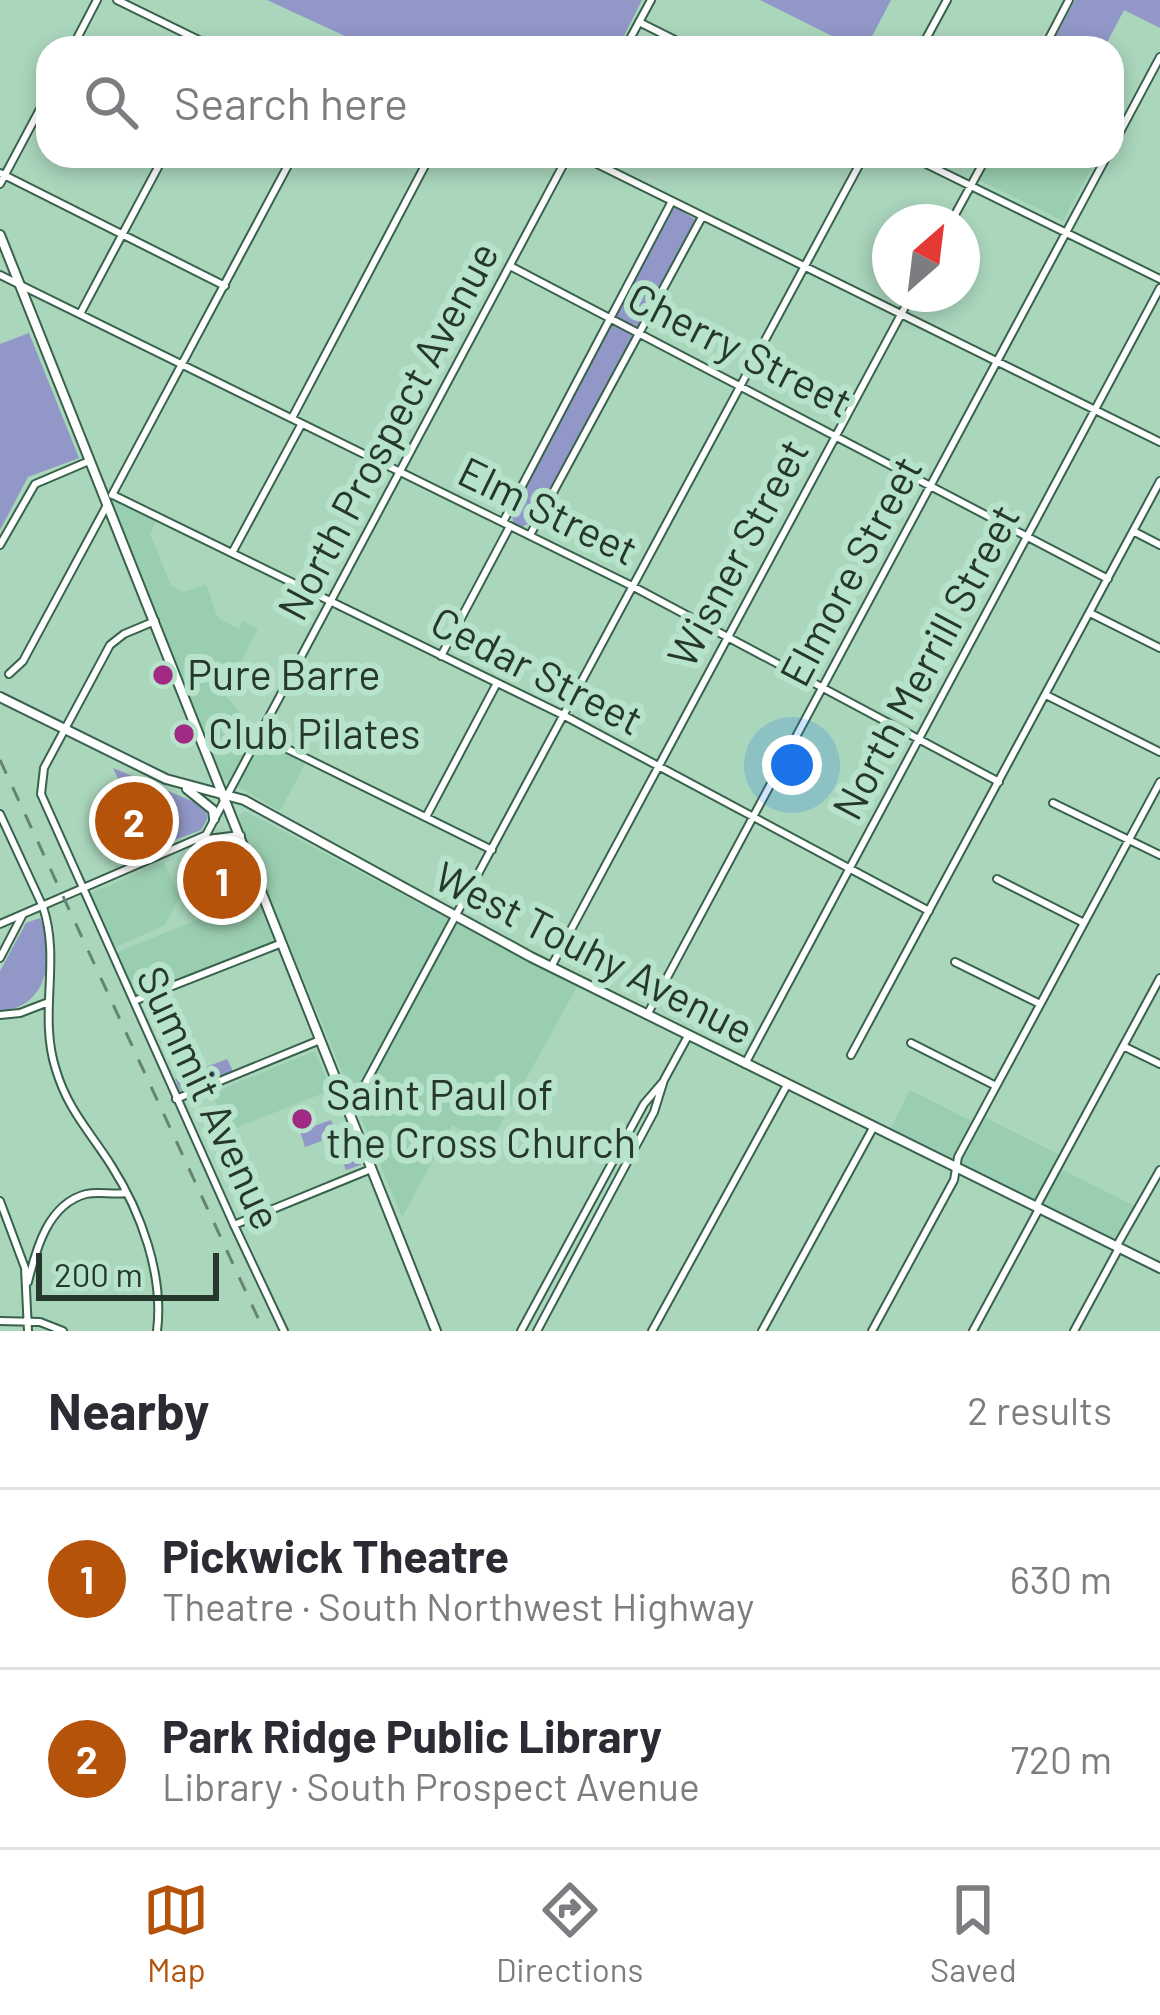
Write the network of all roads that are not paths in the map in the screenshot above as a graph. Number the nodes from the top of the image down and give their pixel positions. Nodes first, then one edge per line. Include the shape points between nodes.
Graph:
1 (98, 0) edge
2 (117, 0) edge
3 (651, 0) edge
4 (946, 0) edge
5 (1069, 0) edge
6 (639, 22) junction
7 (78, 36) edge
8 (190, 36) edge
9 (631, 36) edge
10 (667, 36) edge
11 (927, 36) edge
12 (1050, 36) edge
13 (1160, 57) edge
14 (36, 115) edge
15 (1124, 124) edge
16 (158, 168) edge
17 (287, 168) edge
18 (424, 168) edge
19 (562, 168) edge
20 (605, 168) edge
21 (858, 168) edge
22 (934, 168) edge
23 (980, 168) edge
24 (1101, 168) edge
25 (2, 174) edge
26 (0, 184) edge
27 (970, 186) junction
28 (672, 201) junction
29 (960, 204) edge
30 (703, 216) junction
31 (1066, 233) junction
32 (122, 234) junction
33 (0, 236) edge
34 (510, 266) junction
35 (805, 266) junction
36 (0, 275) edge
37 (20, 284) junction
38 (1160, 284) edge
39 (225, 286) junction
40 (80, 314) junction
41 (902, 314) junction
42 (611, 318) junction
43 (639, 332) junction
44 (997, 361) junction
45 (182, 364) junction
46 (741, 384) junction
47 (1094, 409) junction
48 (292, 418) junction
49 (302, 423) junction
50 (836, 434) junction
51 (1160, 442) edge
52 (89, 461) junction
53 (400, 471) junction
54 (1160, 482) edge
55 (932, 484) junction
56 (112, 495) junction
57 (107, 505) junction
58 (507, 524) junction
59 (1133, 531) junction
60 (530, 536) junction
61 (1028, 536) junction
62 (1160, 544) edge
63 (0, 545) edge
64 (232, 553) junction
65 (1108, 579) junction
66 (632, 586) junction
67 (331, 602) junction
68 (1090, 614) junction
69 (154, 621) junction
70 (728, 637) junction
71 (1160, 648) edge
72 (441, 656) junction
73 (9, 674) dead end
74 (497, 683) junction
75 (822, 688) junction
76 (1046, 695) junction
77 (0, 697) edge
78 (563, 715) junction
79 (65, 730) junction
80 (261, 736) junction
81 (919, 739) junction
82 (1160, 752) edge
83 (658, 766) junction
84 (999, 782) junction
85 (1160, 782) edge
86 (181, 785) junction
87 (225, 796) junction
88 (1053, 802) dead end
89 (0, 814) edge
90 (426, 817) junction
91 (753, 817) junction
92 (214, 819) junction
93 (240, 836) junction
94 (1129, 840) junction
95 (200, 841) junction
96 (492, 850) junction
97 (1160, 855) edge
98 (849, 869) junction
99 (997, 879) dead end
100 (81, 890) junction
101 (43, 907) junction
102 (929, 911) junction
103 (22, 916) junction
104 (455, 917) junction
105 (1084, 922) junction
106 (0, 924) edge
107 (282, 943) junction
108 (0, 958) edge
109 (955, 962) dead end
110 (551, 967) junction
111 (1160, 978) edge
112 (132, 1002) junction
113 (46, 1003) junction
114 (1040, 1004) junction
115 (0, 1015) edge
116 (647, 1015) junction
117 (688, 1036) junction
118 (320, 1040) junction
119 (911, 1043) dead end
120 (1123, 1046) junction
121 (851, 1054) dead end
122 (745, 1064) junction
123 (1160, 1064) edge
124 (664, 1080) junction
125 (787, 1085) junction
126 (996, 1086) junction
127 (176, 1099) junction
128 (349, 1114) junction
129 (874, 1128) junction
130 (956, 1168) junction
131 (371, 1169) junction
132 (1160, 1169) edge
133 (126, 1193) junction
134 (0, 1201) edge
135 (1038, 1208) junction
136 (234, 1225) junction
137 (1118, 1248) junction
138 (1160, 1268) edge
139 (28, 1282) junction
140 (29, 1320) junction
141 (0, 1321) edge
142 (28, 1331) edge
143 (63, 1331) edge
144 (157, 1331) edge
145 (284, 1331) edge
146 (436, 1331) edge
147 (521, 1331) edge
148 (537, 1331) edge
149 (652, 1331) edge
150 (762, 1331) edge
151 (872, 1331) edge
152 (973, 1331) edge
153 (1074, 1331) edge

1 - 7 street
2 - 8 street
3 - 6 street
4 - 11 street
5 - 12 street
6 - 9 street
6 - 10 street
13 - 15 street
14 - 25 street
16 - 32 street
17 - 39 street
18 - 48 street
19 - 34 street, North Prospect Avenue
20 - 28 street
21 - 35 street
22 - 27 street
23 - 27 street
24 - 31 street, Elmore Street
25 - 26 street
25 - 32 street
27 - 29 street
27 - 31 street
28 - 30 street
28 - 42 street
30 - 35 street
30 - 43 street
31 - 38 street
31 - 44 street, Elmore Street
32 - 39 street
32 - 40 street
33 - 37 main road
34 - 42 street, Cherry Street
34 - 53 street, North Prospect Avenue
35 - 41 street
35 - 46 street
36 - 37 street, Elm Street
37 - 40 street, Elm Street
37 - 52 main road
38 - 47 street, North Merrill Street
39 - 45 street
40 - 45 street, Elm Street
41 - 44 street
41 - 50 street, Wisner Street
42 - 43 street, Cherry Street
42 - 58 street
43 - 46 street, Cherry Street
43 - 60 street
44 - 47 street
44 - 55 street, Elmore Street
45 - 48 street, Elm Street
45 - 56 street
46 - 50 street, Cherry Street
46 - 66 street
47 - 51 street
47 - 61 street, North Merrill Street
48 - 49 street, Elm Street
49 - 53 street, Elm Street
49 - 64 street
50 - 55 street, Cherry Street
50 - 70 street, Wisner Street
52 - 57 main road
52 - 63 street via 34,484
53 - 58 street, Elm Street
53 - 67 street, North Prospect Avenue
54 - 59 street
55 - 61 street, Cherry Street
55 - 75 street, Elmore Street
56 - 57 street
56 - 64 street, Cedar Street
57 - 69 main road
57 - 73 street
58 - 60 street, Elm Street
58 - 72 street
59 - 62 street
59 - 65 street
60 - 66 street, Elm Street
61 - 65 street, Cherry Street
61 - 81 street, North Merrill Street
64 - 67 street, Cedar Street
65 - 68 street
66 - 70 street, Elm Street
66 - 78 street
67 - 72 street, Cedar Street
67 - 80 street, North Prospect Avenue
68 - 71 street
68 - 76 street
69 - 79 street, Summit Avenue via 110,645
69 - 87 main road
70 - 75 street, Elm Street
70 - 83 street, Wisner Street
72 - 74 street, Cedar Street
74 - 78 street, Cedar Street
74 - 90 street
75 - 81 street, Elm Street
75 - 91 street, Elmore Street
76 - 82 street
76 - 84 street
77 - 79 main road, West Touhy Avenue
78 - 83 street, Cedar Street
78 - 96 street
79 - 86 main road, West Touhy Avenue
79 - 100 street, Summit Avenue via 40,794
80 - 87 street, North Prospect Avenue
80 - 90 street
81 - 84 street, Elm Street
81 - 98 street, North Merrill Street
83 - 91 street, Cedar Street
83 - 110 street, Wisner Street
84 - 102 street
85 - 94 street
86 - 87 main road, West Touhy Avenue
86 - 92 main road
87 - 92 street, North Prospect Avenue
87 - 93 main road
87 - 104 main road, West Touhy Avenue
88 - 94 street
89 - 101 street
90 - 96 street
91 - 98 street, Cedar Street
91 - 116 street, Elmore Street
92 - 95 street, North Prospect Avenue
93 - 95 main road
93 - 107 main road
94 - 97 street
94 - 105 street
95 - 100 street
96 - 104 street
98 - 102 street, Cedar Street
98 - 122 street, North Merrill Street
99 - 105 street
100 - 101 street
100 - 112 street, Summit Avenue
101 - 103 street
101 - 113 street via 52,955
102 - 121 street
103 - 106 street
103 - 108 street
104 - 110 main road, West Touhy Avenue
104 - 128 street
105 - 114 street
107 - 112 street
107 - 118 main road
109 - 114 street
110 - 116 main road, West Touhy Avenue
111 - 120 street
112 - 127 street, Summit Avenue
113 - 115 street
113 - 133 street via 65,1094
114 - 126 street
116 - 117 main road, West Touhy Avenue
117 - 122 main road, West Touhy Avenue
117 - 124 street
118 - 127 street
118 - 128 main road
119 - 126 street
120 - 123 street
120 - 135 street
122 - 125 main road, West Touhy Avenue
124 - 147 street
124 - 148 street
125 - 129 main road, West Touhy Avenue
125 - 149 street
126 - 130 street
127 - 136 street, Summit Avenue
128 - 131 main road
129 - 130 main road, West Touhy Avenue
129 - 150 street
130 - 135 main road, West Touhy Avenue
130 - 151 street
131 - 136 street
131 - 146 main road
132 - 137 street
133 - 139 street via 69,1202 48,1224
133 - 144 street via 154,1270
134 - 139 street
135 - 137 main road, West Touhy Avenue
135 - 152 street
136 - 145 street, Summit Avenue
137 - 138 main road, West Touhy Avenue
137 - 153 street
139 - 140 street
140 - 141 street
140 - 142 street
140 - 143 street

